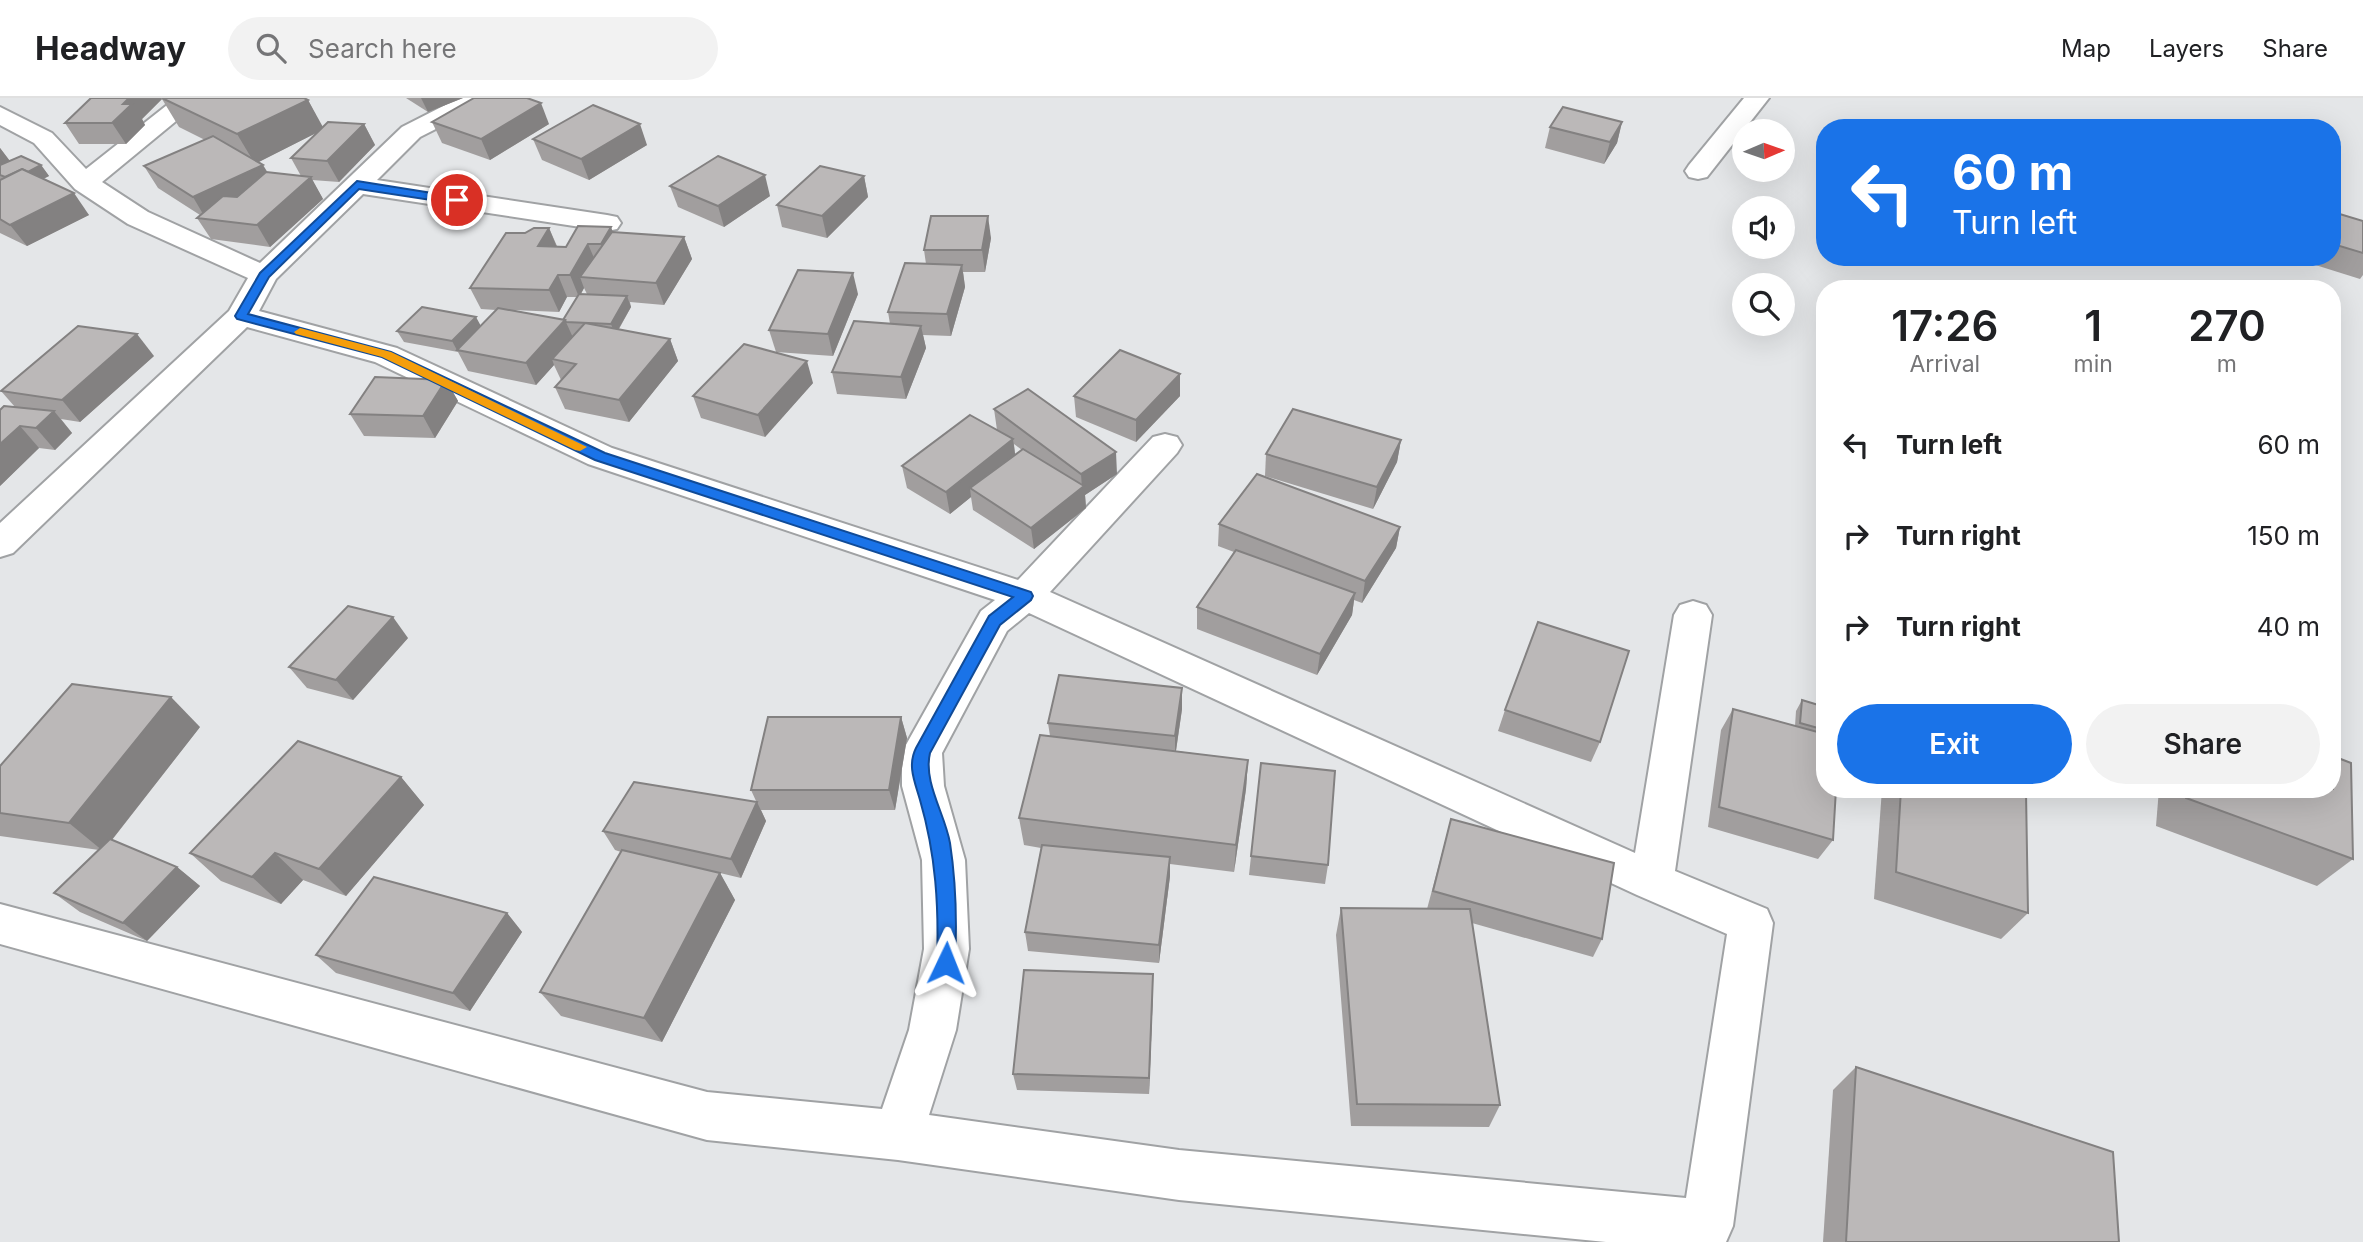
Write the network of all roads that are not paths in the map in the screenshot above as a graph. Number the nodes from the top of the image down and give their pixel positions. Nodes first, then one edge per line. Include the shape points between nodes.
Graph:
1 (192, 98) edge
2 (478, 98) edge
3 (1757, 98) edge
4 (0, 115) edge
5 (1698, 171) dead end
6 (85, 183) junction
7 (357, 185) junction
8 (607, 223) dead end
9 (264, 275) junction
10 (241, 316) junction
11 (1165, 445) dead end
12 (0, 544) edge
13 (1025, 596) junction
14 (1693, 615) dead end
15 (1651, 881) junction
16 (0, 924) edge
17 (898, 1135) junction

1 - 6 street
2 - 7 street via 411,132
3 - 5 street
4 - 6 street via 43,138
6 - 9 street via 138,218
7 - 8 street
7 - 9 street
9 - 10 street
10 - 12 street
10 - 13 street via 386,355 600,456
11 - 13 street
13 - 15 street
13 - 17 street via 994,621 922,752 919,766 941,842 948,922 945,984
14 - 15 street
15 - 17 street via 1751,923 1707,1226 1179,1174
16 - 17 street via 707,1116

